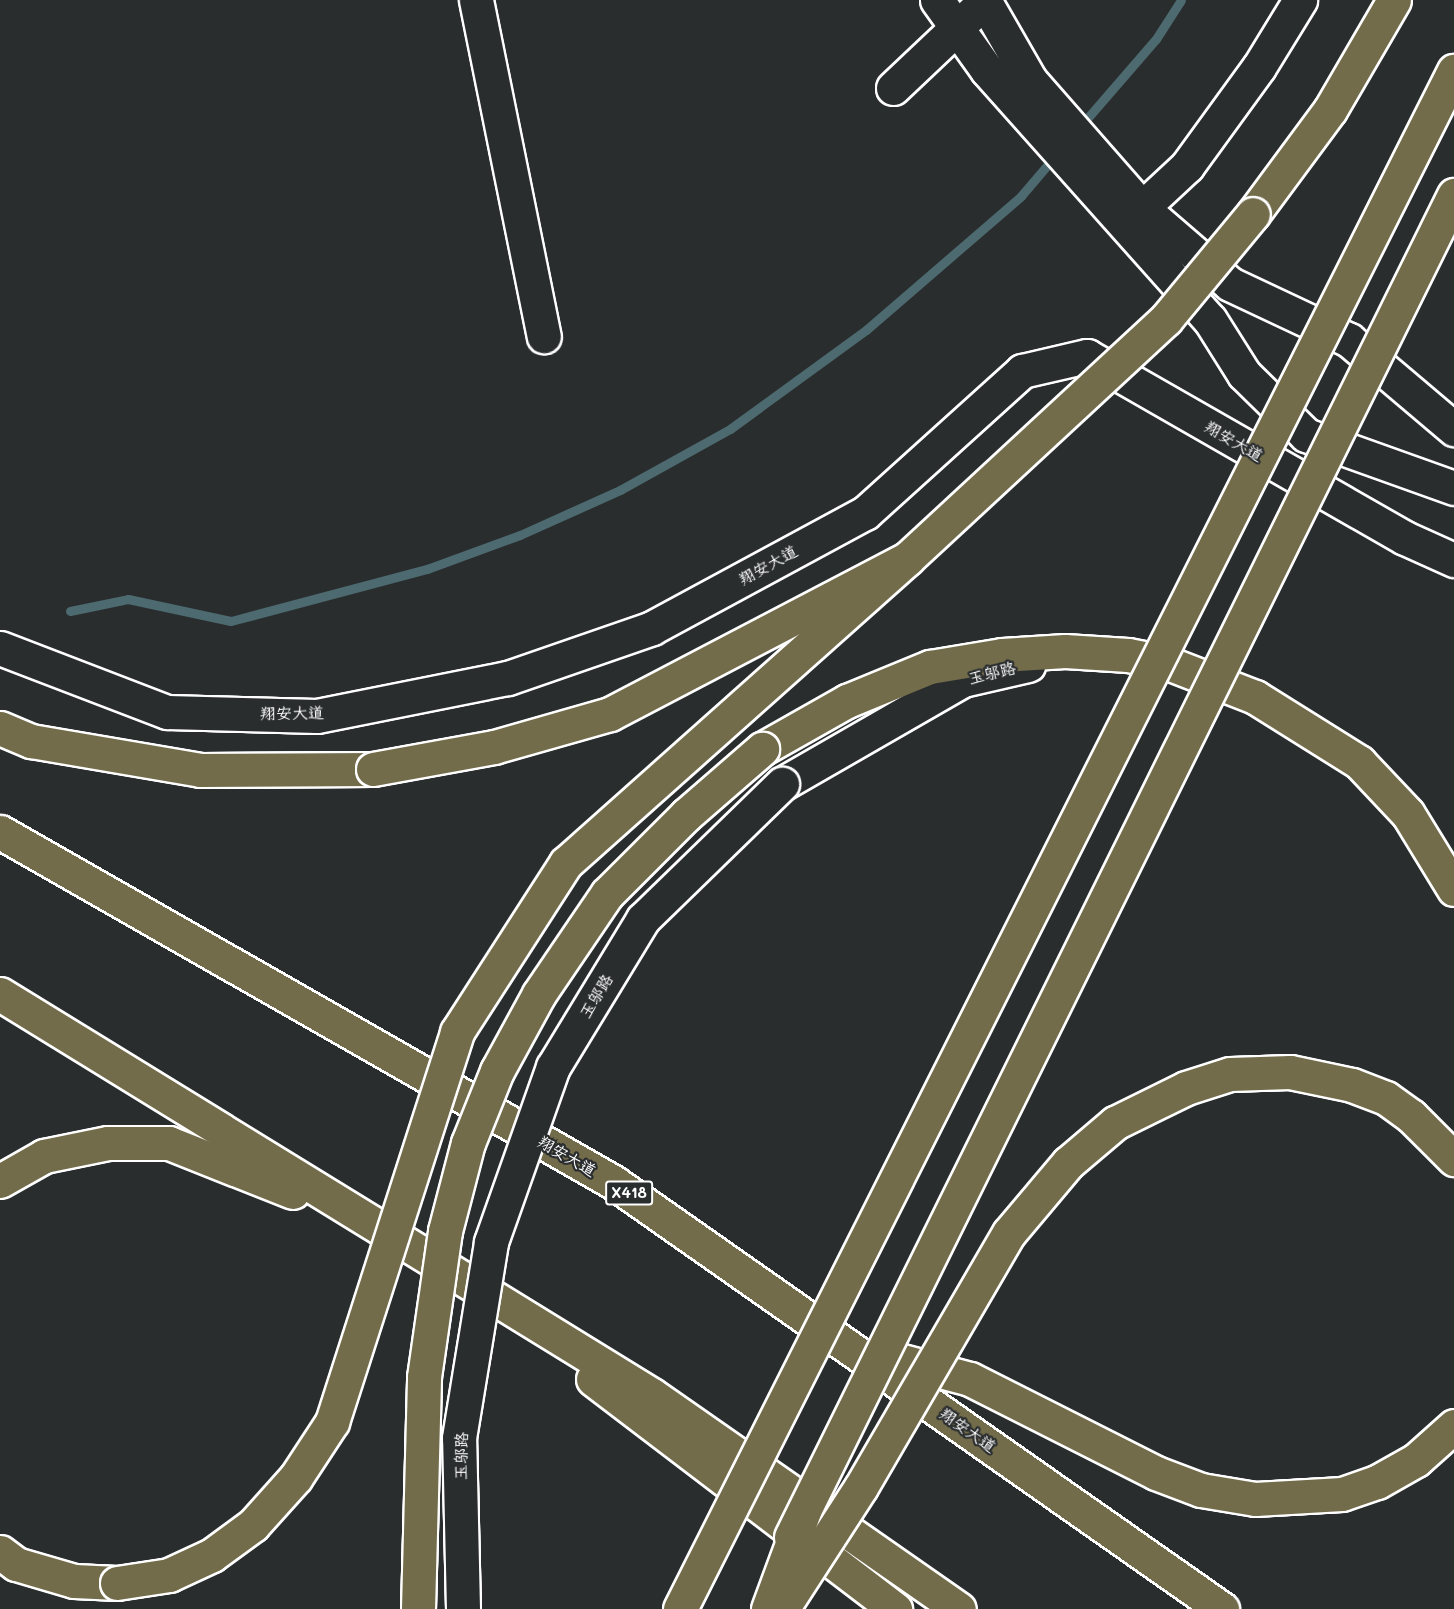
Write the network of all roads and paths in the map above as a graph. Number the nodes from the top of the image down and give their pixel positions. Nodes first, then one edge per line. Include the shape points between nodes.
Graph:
1 (476, 0) edge
2 (937, 0) edge
3 (985, 0) edge
4 (1300, 0) edge
5 (1394, 0) edge
6 (958, 28) junction
7 (1454, 71) edge
8 (893, 88) dead end
9 (1021, 88) junction
10 (1454, 195) edge
11 (1131, 215) junction
12 (544, 336) dead end
13 (1454, 429) edge
14 (1454, 488) edge
15 (907, 559) junction
16 (1454, 560) edge
17 (0, 648) edge
18 (1107, 654) junction
19 (0, 728) edge
20 (0, 832) edge
21 (1454, 889) edge
22 (0, 994) edge
23 (1454, 1159) edge
24 (0, 1181) edge
25 (371, 1222) junction
26 (492, 1296) junction
27 (850, 1347) junction
28 (1454, 1426) edge
29 (804, 1512) junction
30 (0, 1552) edge
31 (418, 1609) edge
32 (463, 1609) edge
33 (680, 1609) edge
34 (756, 1609) edge
35 (768, 1609) edge
36 (782, 1609) edge
37 (895, 1609) edge
38 (959, 1609) edge
39 (1222, 1609) edge

1 - 12 main road
2 - 6 main road
3 - 6 main road
3 - 9 main road
4 - 11 main road via 1259,67 1186,166
5 - 15 main road, bridge via 1330,110 1253,213 1166,319
6 - 8 main road
6 - 9 main road via 987,70
7 - 33 main road, bridge
9 - 11 main road
10 - 29 main road, bridge
11 - 13 main road via 1230,284 1349,340
11 - 14 main road via 1210,320 1244,374 1306,435
15 - 19 main road, bridge via 610,714 494,747 373,770 200,770 31,741
15 - 30 main road, bridge via 566,863 457,1032 332,1422 296,1477 253,1525 212,1554 169,1575 117,1583 74,1581 16,1564
16 - 17 main road, 翔安大道 via 1405,538 1087,357 1022,371 865,513 652,628 508,678 316,716 167,712
18 - 21 main road via 1166,662 1255,697 1296,719 1359,762 1408,814
18 - 31 main road, bridge via 1002,655 930,667 847,701 762,749 686,815 607,894 539,994 493,1081 468,1143 445,1231 423,1377
18 - 32 main road, 玉邬路, bridge via 1040,662 963,680 782,784 643,919 553,1067 491,1242 459,1438
20 - 27 main road, 翔安大道 / X418 via 613,1182
22 - 25 main road
23 - 36 main road, bridge via 1412,1116 1386,1098 1352,1084 1290,1072 1230,1074 1186,1088 1115,1123 1068,1163 1009,1233 861,1487
24 - 25 main road via 44,1156 108,1143 169,1143
25 - 26 main road
26 - 37 main road via 648,1423
26 - 38 main road via 652,1395
27 - 28 main road via 970,1379 1156,1473 1201,1490 1255,1499 1342,1494 1377,1482 1416,1460
27 - 39 main road, 翔安大道 / X418
29 - 34 main road, bridge
29 - 35 main road, bridge

